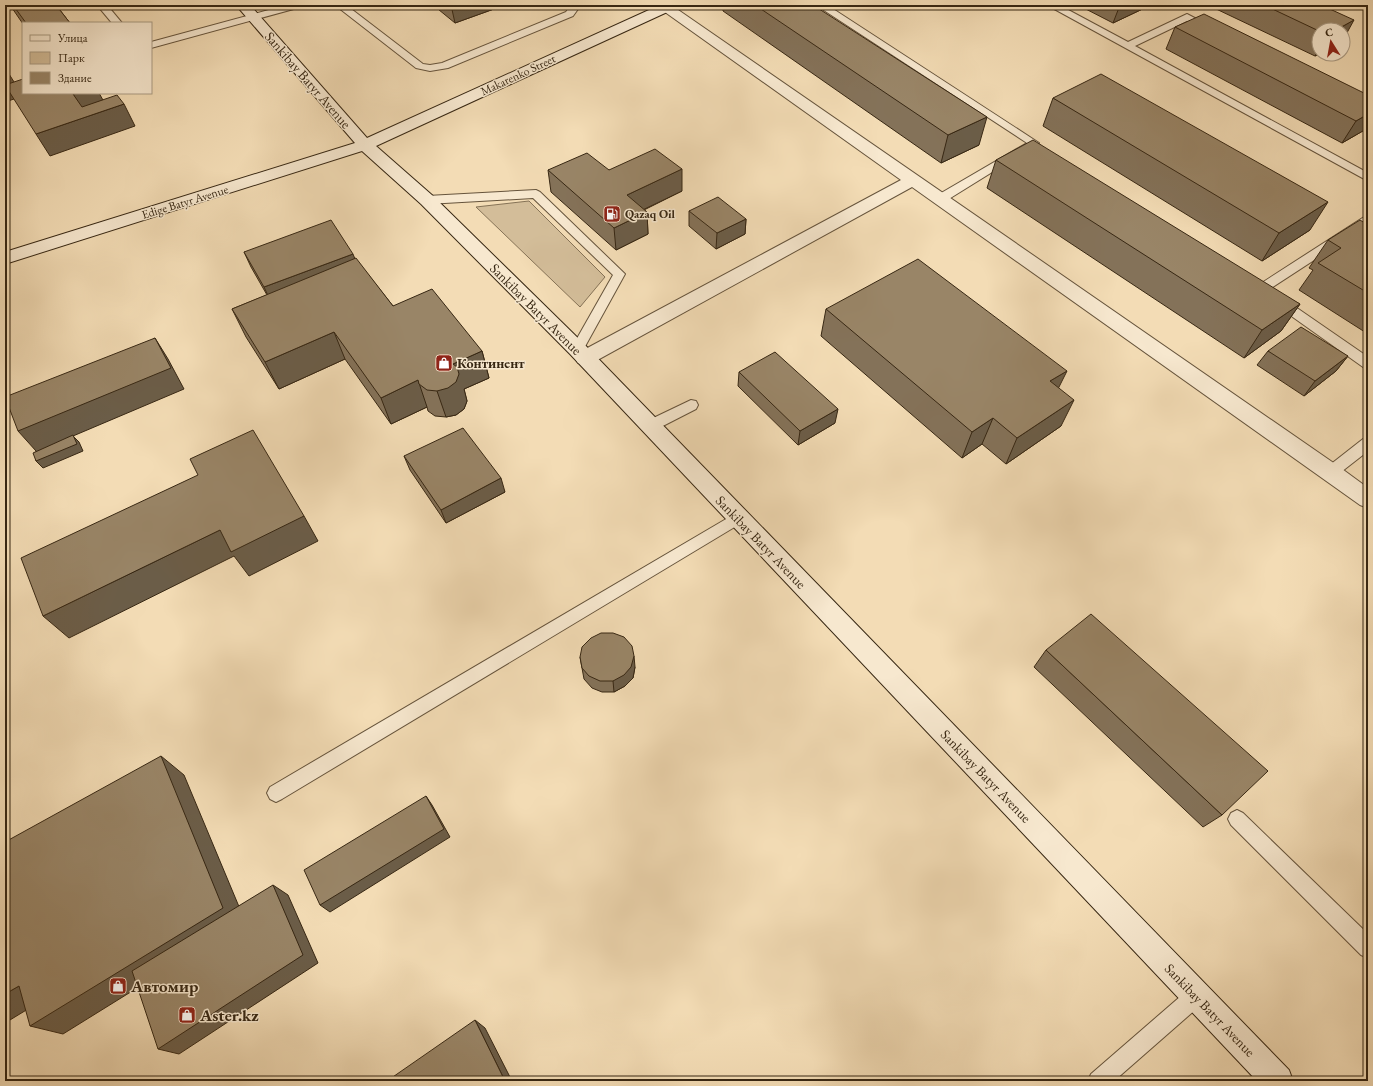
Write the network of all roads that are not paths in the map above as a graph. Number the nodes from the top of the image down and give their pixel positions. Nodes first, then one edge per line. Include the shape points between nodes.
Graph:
1 (102, 5) edge
2 (298, 5) edge
3 (340, 5) edge
4 (571, 5) edge
5 (821, 5) edge
6 (1052, 5) edge
7 (666, 6) edge
8 (248, 11) edge
9 (116, 22) edge
10 (1215, 31) edge
11 (152, 45) edge
12 (1128, 46) junction
13 (365, 145) junction
14 (1368, 178) edge
15 (913, 180) junction
16 (940, 198) junction
17 (427, 200) junction
18 (1368, 220) edge
19 (5, 258) edge
20 (581, 354) junction
21 (1368, 364) edge
22 (692, 405) dead end
23 (650, 426) junction
24 (1368, 443) edge
25 (1331, 472) junction
26 (1368, 500) edge
27 (738, 518) junction
28 (276, 794) dead end
29 (1237, 819) edge
30 (1368, 948) edge
31 (1196, 996) junction
32 (1098, 1081) edge
33 (1278, 1081) edge

1 - 9 lane
2 - 8 lane
3 - 4 lane via 420,66 430,68 444,66 570,14 573,9
5 - 16 lane via 1037,145
6 - 12 lane
7 - 13 street, Makarenko Street
7 - 15 street
8 - 11 lane
8 - 13 street, Sankibay Batyr Avenue
10 - 12 lane via 1187,17
12 - 14 lane
13 - 17 street, Sankibay Batyr Avenue
13 - 19 street, Edige Batyr Avenue
15 - 16 street
15 - 20 street
16 - 25 street
17 - 20 street, Sankibay Batyr Avenue
17 - 20 lane via 536,194 619,274
18 - 21 lane via 1257,287
20 - 23 street, Sankibay Batyr Avenue
22 - 23 lane
23 - 27 street, Sankibay Batyr Avenue
24 - 25 lane
25 - 26 street
27 - 28 lane
27 - 31 street, Sankibay Batyr Avenue
29 - 30 lane
31 - 32 lane
31 - 33 street, Sankibay Batyr Avenue

